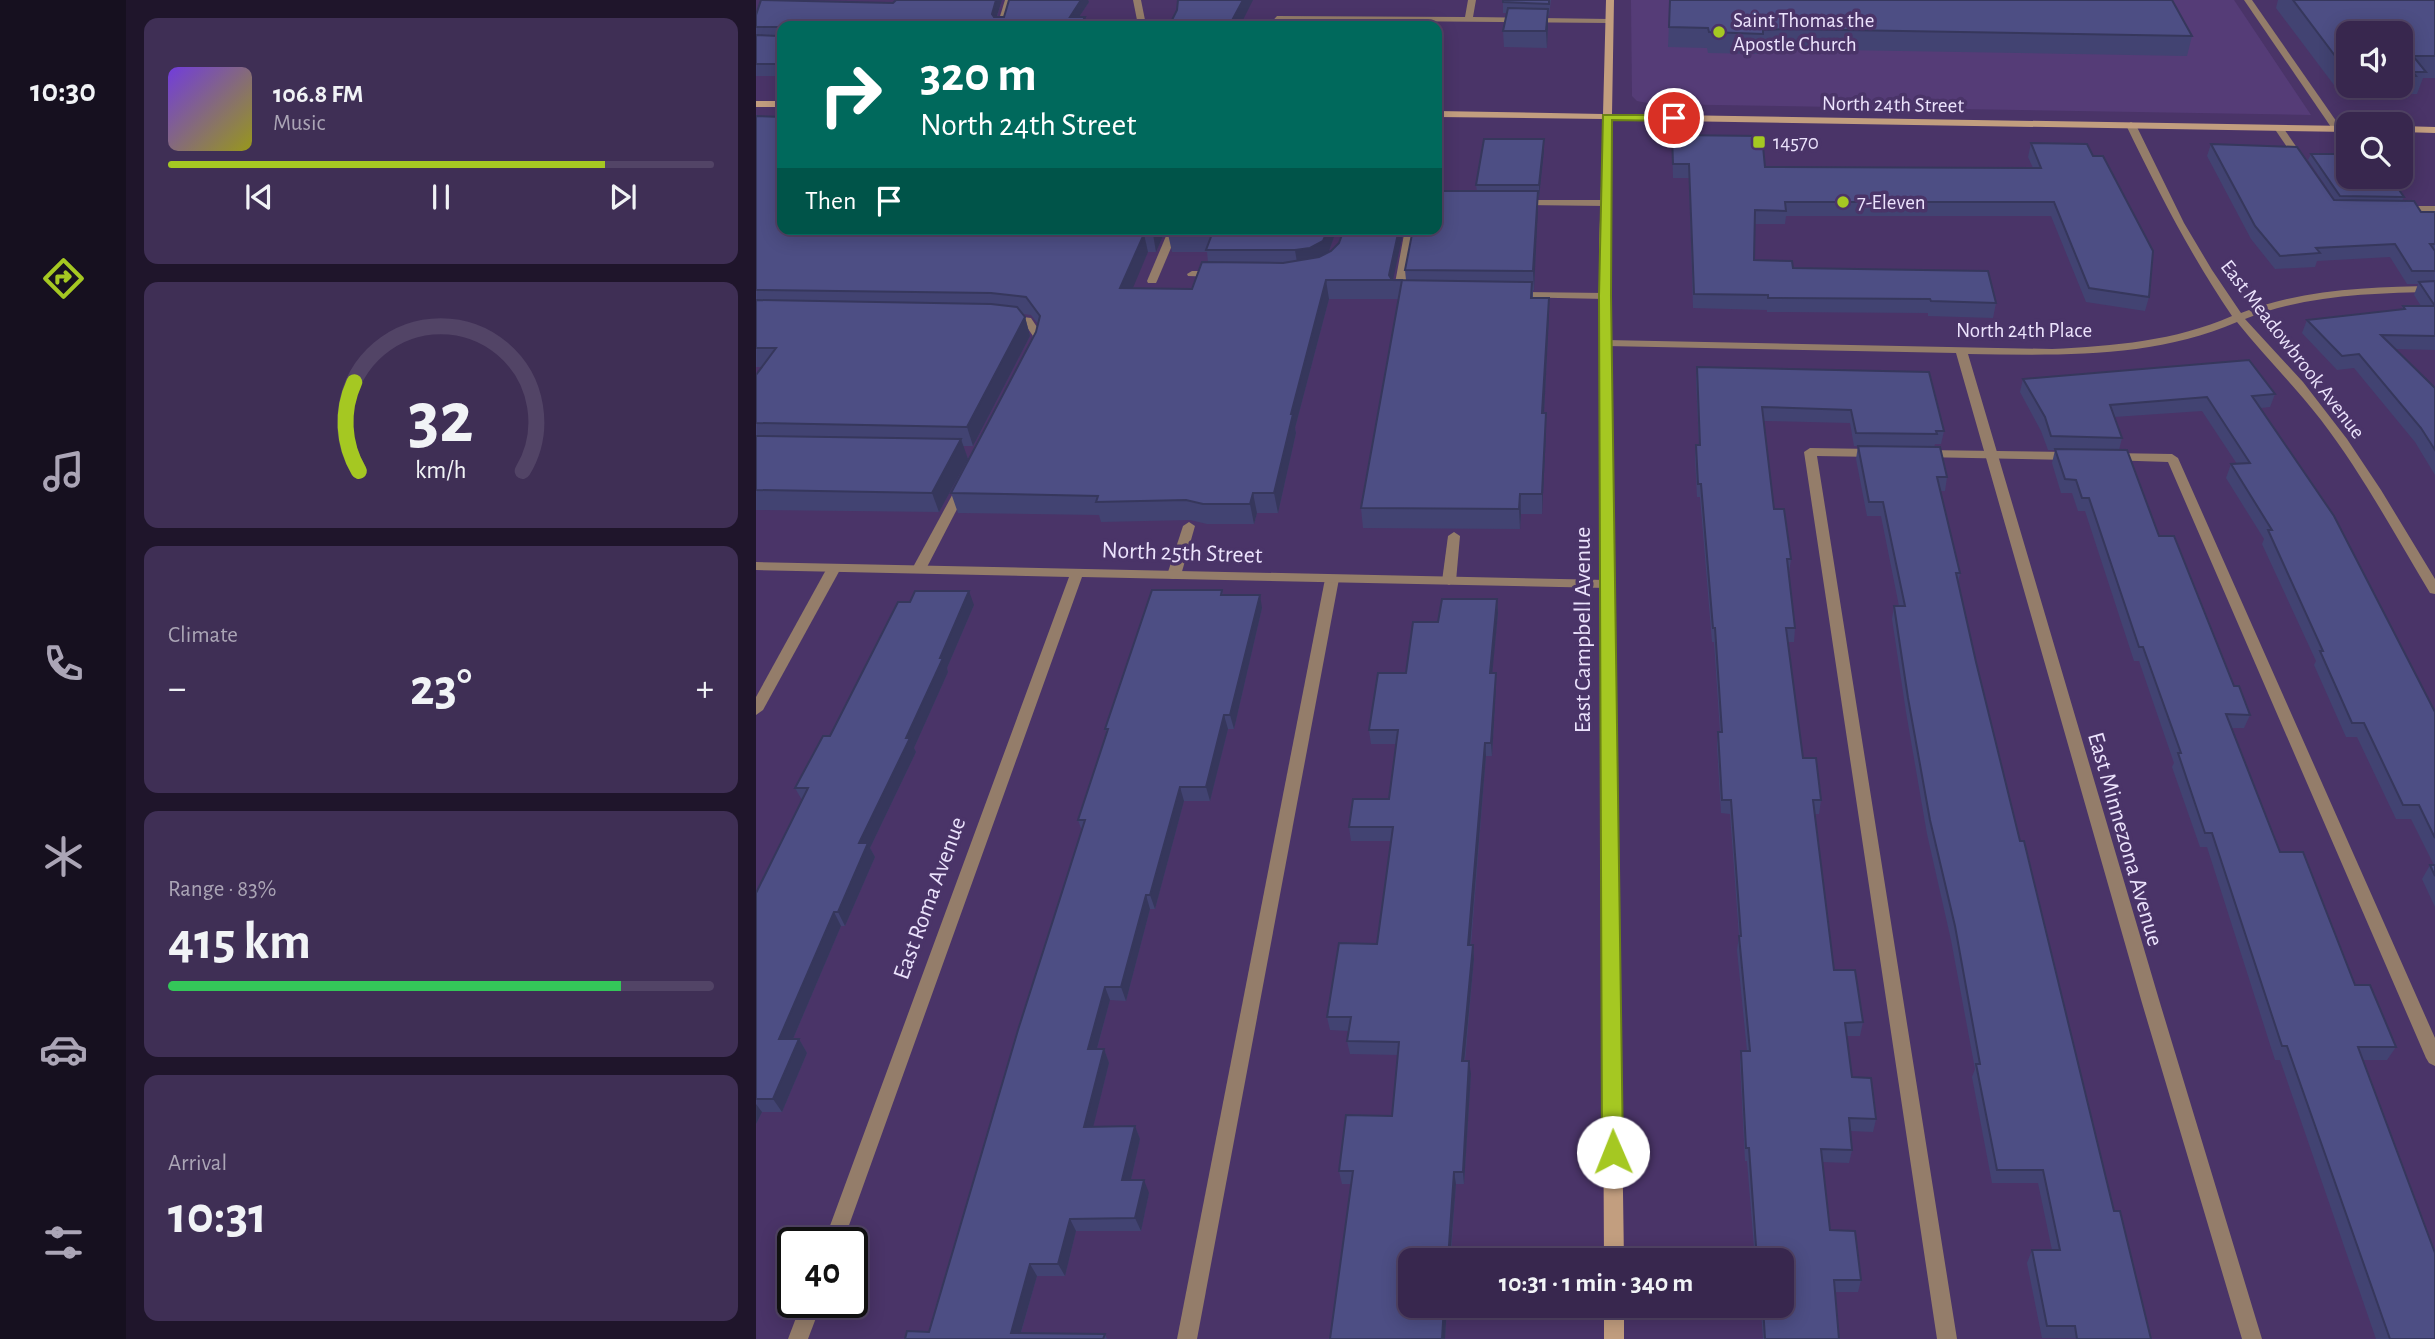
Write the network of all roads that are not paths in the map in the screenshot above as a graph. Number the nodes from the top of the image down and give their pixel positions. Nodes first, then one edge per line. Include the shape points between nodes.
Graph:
1 (1009, 0) edge
2 (1137, 0) edge
3 (1472, 0) edge
4 (1610, 0) edge
5 (2248, 0) edge
6 (1468, 20) junction
7 (1003, 21) edge
8 (1140, 21) edge
9 (1275, 21) edge
10 (1355, 21) edge
11 (1424, 21) edge
12 (1609, 21) junction
13 (756, 104) edge
14 (777, 104) edge
15 (1442, 114) edge
16 (1607, 117) junction
17 (2131, 125) junction
18 (2279, 128) junction
19 (2336, 128) joint
20 (2413, 129) edge
21 (2435, 130) edge
22 (2305, 167) edge
23 (1514, 203) edge
24 (1605, 203) junction
25 (2384, 208) edge
26 (2435, 209) edge
27 (1171, 235) edge
28 (1409, 235) edge
29 (1192, 274) dead end
30 (1230, 274) edge
31 (1152, 281) dead end
32 (2435, 289) edge
33 (1412, 294) edge
34 (1508, 295) edge
35 (1605, 296) junction
36 (997, 317) edge
37 (2238, 317) junction
38 (1606, 343) junction
39 (1961, 350) junction
40 (1027, 362) edge
41 (1888, 453) edge
42 (1914, 454) edge
43 (1990, 454) junction
44 (969, 474) edge
45 (1189, 526) edge
46 (1454, 536) edge
47 (756, 566) edge
48 (834, 568) junction
49 (919, 569) junction
50 (1077, 572) junction
51 (1174, 575) junction
52 (1332, 579) junction
53 (1449, 581) junction
54 (1607, 584) junction
55 (2435, 590) edge
56 (756, 710) edge
57 (2435, 1058) edge
58 (838, 1227) edge
59 (1614, 1248) edge
60 (805, 1318) edge
61 (1614, 1318) edge
62 (798, 1339) edge
63 (1187, 1339) edge
64 (1614, 1339) edge
65 (1947, 1339) edge
66 (2252, 1339) edge

1 - 7 street
2 - 8 street
3 - 6 street
4 - 12 street, East Campbell Avenue
5 - 19 street
6 - 11 street
6 - 12 street
9 - 10 street
12 - 16 street, East Campbell Avenue
13 - 14 street
15 - 16 street, North 24th Street
16 - 17 street, North 24th Street
16 - 24 street, East Campbell Avenue
17 - 18 street, North 24th Street
17 - 37 street, East Meadowbrook Avenue via 2196,253
18 - 19 street, North 24th Street
18 - 22 street
20 - 21 street
23 - 24 street
24 - 35 street, East Campbell Avenue
25 - 26 street
27 - 31 street
28 - 33 street via 1398,294
29 - 30 street
32 - 37 street, North 24th Place via 2351,293 2268,307
34 - 35 street
35 - 38 street, East Campbell Avenue
36 - 40 street via 1027,320 1038,336
37 - 39 street, North 24th Place via 2149,344 2053,352
37 - 55 street, East Meadowbrook Avenue via 2348,448
38 - 39 street, North 24th Place
38 - 54 street, East Campbell Avenue
39 - 43 street, East Minnezona Avenue
41 - 65 street via 1810,452
42 - 43 street
43 - 57 street via 2172,458
43 - 66 street, East Minnezona Avenue
44 - 49 street
45 - 51 street
46 - 53 street
47 - 48 street, North 25th Street
48 - 49 street, North 25th Street
48 - 56 street
49 - 50 street, North 25th Street
50 - 51 street, North 25th Street
50 - 58 street, East Roma Avenue
51 - 52 street, North 25th Street
52 - 53 street, North 25th Street
52 - 63 street
53 - 54 street, North 25th Street
54 - 59 street, East Campbell Avenue
60 - 62 street
61 - 64 street

